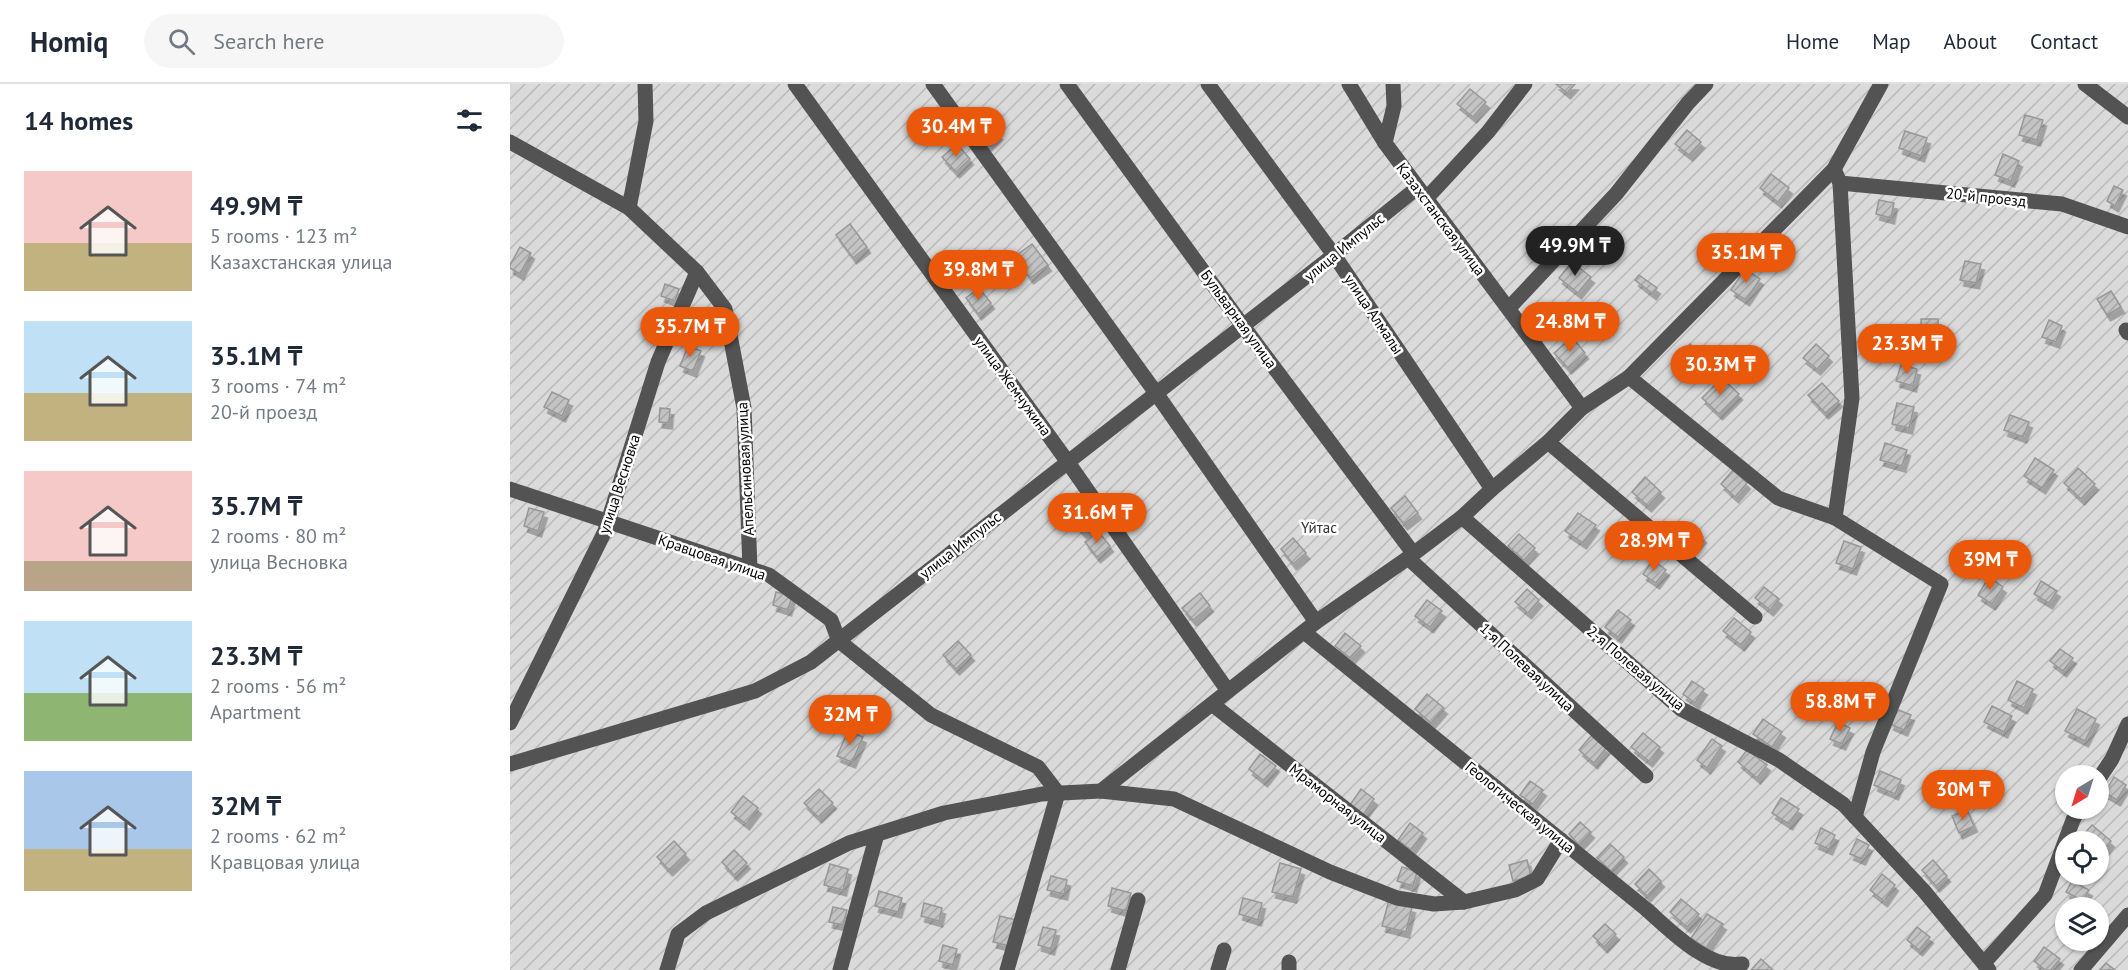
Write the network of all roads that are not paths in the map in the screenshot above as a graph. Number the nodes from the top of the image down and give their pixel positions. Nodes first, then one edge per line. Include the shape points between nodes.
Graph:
1 (645, 84) edge
2 (795, 84) edge
3 (933, 84) edge
4 (1067, 84) edge
5 (1208, 84) edge
6 (1349, 84) edge
7 (1393, 84) edge
8 (1525, 84) edge
9 (1706, 84) edge
10 (1881, 84) edge
11 (2085, 84) edge
12 (2128, 117) edge
13 (510, 142) edge
14 (1385, 142) junction
15 (1837, 176) junction
16 (1422, 194) junction
17 (629, 208) junction
18 (2128, 227) edge
19 (1334, 255) junction
20 (697, 272) junction
21 (1509, 308) junction
22 (1243, 326) junction
23 (1629, 376) junction
24 (1156, 393) junction
25 (1582, 408) junction
26 (1548, 442) junction
27 (1067, 461) junction
28 (510, 489) edge
29 (1492, 489) junction
30 (1462, 517) junction
31 (1835, 518) junction
32 (608, 521) junction
33 (1411, 555) junction
34 (750, 569) junction
35 (1755, 617) dead end
36 (1310, 627) junction
37 (839, 641) junction
38 (1228, 691) junction
39 (1212, 704) junction
40 (510, 723) edge
41 (2128, 724) edge
42 (510, 764) edge
43 (2108, 765) edge
44 (1646, 776) dead end
45 (1101, 791) junction
46 (1058, 793) junction
47 (1855, 817) junction
48 (2074, 819) edge
49 (877, 834) junction
50 (1561, 840) junction
51 (1138, 900) dead end
52 (1464, 902) junction
53 (2128, 915) edge
54 (1224, 950) dead end
55 (1742, 964) dead end
56 (1986, 966) edge
57 (667, 970) edge
58 (840, 970) edge
59 (1007, 970) edge
60 (1118, 970) edge
61 (1218, 970) edge
62 (2081, 970) edge

1 - 17 street via 646,122
2 - 27 street, улица Жемчужина
3 - 24 street, Геологическая улица
4 - 22 street, Бульварная улица
5 - 19 street, улица Алмалы
6 - 14 street, Казахстанская улица
7 - 14 street via 1394,106
8 - 16 street, улица Импульс via 1488,132
9 - 21 street via 1616,194
10 - 15 street
11 - 12 street
13 - 17 street, Апельсиновая улица
14 - 16 street, Казахстанская улица
15 - 18 street, 20-й проезд via 2062,204
15 - 23 street
15 - 31 street via 1852,398
16 - 19 street, улица Импульс
16 - 21 street, Казахстанская улица
17 - 20 street, Апельсиновая улица
19 - 22 street, улица Импульс
19 - 29 street, улица Алмалы
20 - 32 street, улица Весновка via 658,362
20 - 34 street, Апельсиновая улица via 725,309 744,408
21 - 25 street, Казахстанская улица
22 - 24 street, улица Импульс
22 - 33 street, Бульварная улица
23 - 25 street
23 - 31 street via 1778,498
24 - 27 street, улица Импульс
24 - 36 street, Геологическая улица
25 - 26 street
26 - 29 street
26 - 35 street
27 - 37 street, улица Импульс
27 - 38 street, улица Жемчужина
28 - 32 street, Кравцовая улица
29 - 30 street
30 - 33 street
30 - 47 street, 2-я Полевая улица via 1681,709 1779,760 1843,804
31 - 47 street via 1941,584 1873,752
32 - 34 street, Кравцовая улица
32 - 40 street, улица Весновка
33 - 36 street
33 - 44 street, 1-я Полевая улица
34 - 37 street, Кравцовая улица via 769,575 831,620
36 - 38 street
36 - 50 street, Геологическая улица
37 - 42 street, улица Импульс via 811,662 755,691
37 - 46 street, Кравцовая улица via 931,715 1038,767
38 - 39 street
39 - 45 street
39 - 52 street, Мраморная улица
41 - 43 street
45 - 46 street
45 - 52 street via 1174,799 1330,872 1396,898 1434,904
46 - 49 street via 944,813
46 - 59 street
47 - 56 street, 2-я Полевая улица
48 - 56 street via 2045,895
49 - 57 street via 849,843 706,913 678,934
49 - 58 street
50 - 52 street via 1537,879 1515,890
50 - 55 street, Геологическая улица via 1684,943 1717,964
51 - 60 street
53 - 62 street
54 - 61 street

